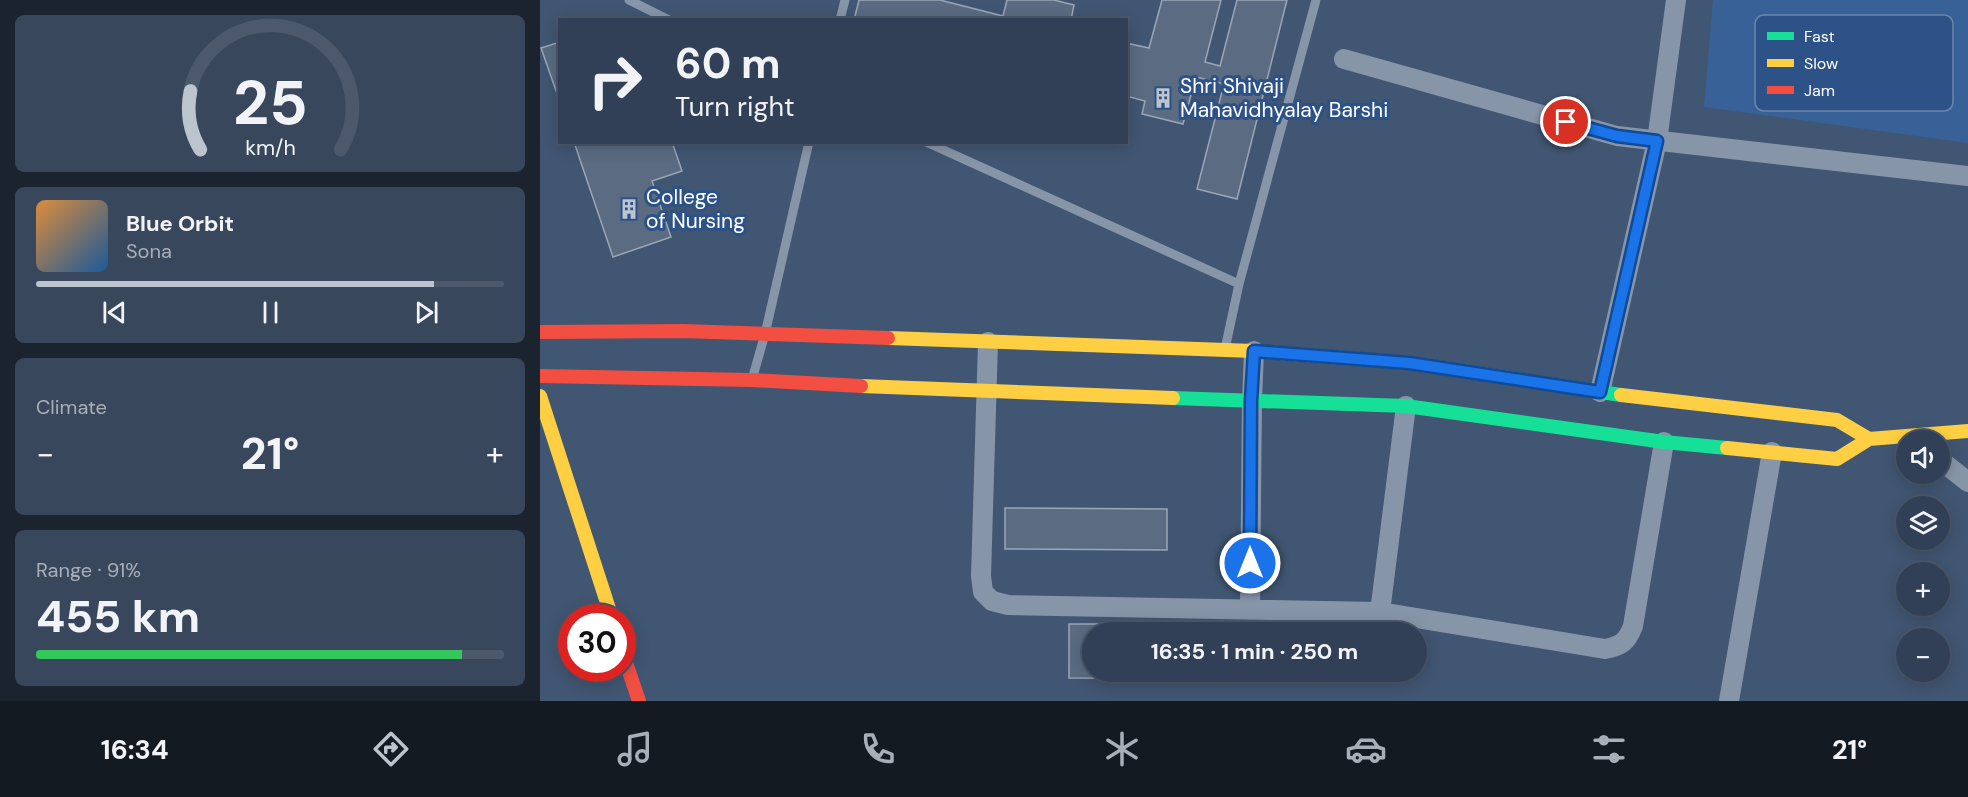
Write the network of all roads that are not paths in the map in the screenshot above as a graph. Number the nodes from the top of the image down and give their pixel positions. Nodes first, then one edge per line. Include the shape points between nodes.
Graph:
1 (629, 0) edge
2 (845, 0) edge
3 (1316, 0) edge
4 (1676, 0) edge
5 (665, 18) edge
6 (840, 18) edge
7 (1344, 59) dead end
8 (1657, 141) junction
9 (809, 144) edge
10 (930, 144) edge
11 (1968, 176) edge
12 (1239, 284) junction
13 (540, 332) edge
14 (765, 334) junction
15 (988, 342) junction
16 (1224, 349) junction
17 (1254, 351) junction
18 (540, 376) edge
19 (752, 380) junction
20 (985, 392) junction
21 (1600, 392) junction
22 (540, 396) edge
23 (1251, 401) junction
24 (1406, 406) junction
25 (1968, 431) edge
26 (1950, 434) edge
27 (1869, 439) junction
28 (1896, 439) edge
29 (1664, 442) junction
30 (1772, 452) junction
31 (1950, 468) edge
32 (1968, 482) edge
33 (607, 604) edge
34 (1250, 610) junction
35 (1380, 612) junction
36 (633, 682) edge
37 (639, 701) edge
38 (1729, 701) edge

1 - 5 lane
2 - 6 lane
3 - 12 lane
4 - 8 street
7 - 8 street via 1617,136
8 - 11 street
8 - 21 street
9 - 14 lane
10 - 12 lane
12 - 16 lane
13 - 14 street
14 - 15 street
14 - 19 lane
15 - 16 street
15 - 20 street
16 - 17 street
17 - 21 street via 1409,363
17 - 23 street
18 - 19 street
19 - 20 street
20 - 23 street
20 - 34 street via 981,576 982,592 992,601 1008,605
21 - 27 street via 1837,420
22 - 33 street
23 - 24 street
23 - 34 street
24 - 29 street
24 - 35 street
25 - 26 street
27 - 28 street
27 - 30 street via 1837,459
29 - 30 street
29 - 35 street via 1633,626 1620,646 1605,648
30 - 38 street
31 - 32 street
34 - 35 street
36 - 37 street

